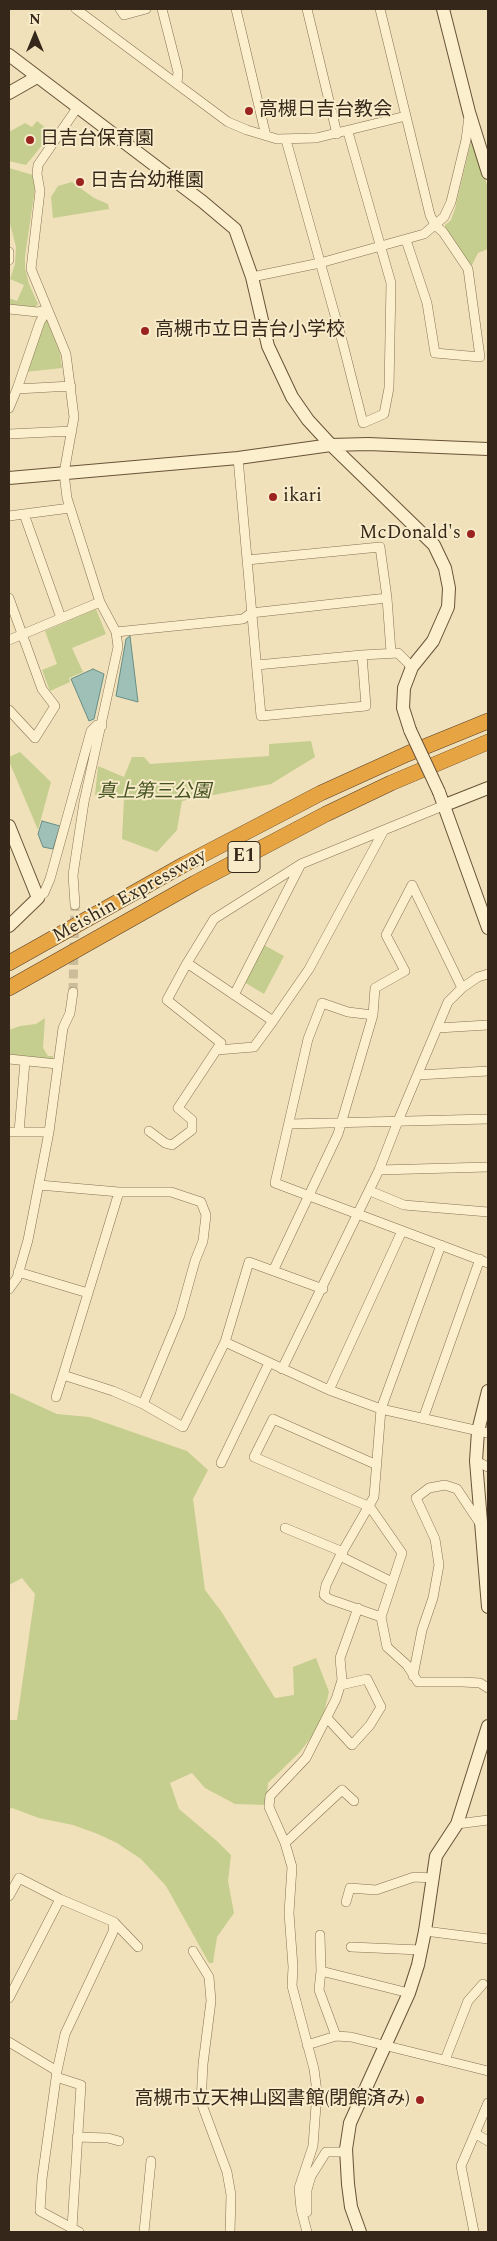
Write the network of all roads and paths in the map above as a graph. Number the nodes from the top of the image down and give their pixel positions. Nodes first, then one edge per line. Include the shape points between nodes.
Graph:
1 (76, 9) edge
2 (120, 9) edge
3 (146, 9) edge
4 (162, 9) edge
5 (236, 9) edge
6 (307, 9) edge
7 (380, 9) edge
8 (443, 9) edge
9 (9, 55) edge
10 (37, 78) junction
11 (177, 83) junction
12 (9, 93) edge
13 (78, 108) junction
14 (469, 112) junction
15 (406, 116) junction
16 (348, 132) junction
17 (337, 134) junction
18 (266, 136) junction
19 (286, 140) junction
20 (488, 173) edge
21 (435, 225) junction
22 (406, 240) junction
23 (381, 246) junction
24 (9, 252) edge
25 (9, 260) edge
26 (320, 263) junction
27 (252, 277) junction
28 (9, 309) edge
29 (48, 310) junction
30 (71, 386) junction
31 (17, 389) junction
32 (9, 408) edge
33 (72, 430) junction
34 (9, 434) edge
35 (330, 445) junction
36 (488, 449) edge
37 (238, 458) junction
38 (64, 473) junction
39 (9, 478) edge
40 (70, 508) junction
41 (24, 514) junction
42 (9, 516) edge
43 (247, 560) junction
44 (9, 598) edge
45 (387, 598) junction
46 (100, 602) junction
47 (252, 613) junction
48 (61, 618) junction
49 (116, 632) junction
50 (22, 634) junction
51 (9, 640) edge
52 (391, 652) junction
53 (362, 656) junction
54 (257, 666) junction
55 (412, 666) junction
56 (9, 710) edge
57 (488, 721) edge
58 (102, 726) junction
59 (488, 742) edge
60 (488, 788) edge
61 (445, 805) junction
62 (9, 826) edge
63 (384, 830) junction
64 (301, 864) junction
65 (38, 898) junction
66 (76, 905) tunnel mouth
67 (9, 926) edge
68 (488, 928) edge
69 (9, 963) edge
70 (187, 963) junction
71 (488, 974) edge
72 (9, 988) edge
73 (462, 988) junction
74 (73, 992) tunnel mouth
75 (234, 995) junction
76 (373, 1015) junction
77 (273, 1021) junction
78 (488, 1025) edge
79 (438, 1028) junction
80 (216, 1050) junction
81 (9, 1059) edge
82 (25, 1061) junction
83 (57, 1064) junction
84 (488, 1071) edge
85 (418, 1075) junction
86 (488, 1119) edge
87 (398, 1121) junction
88 (341, 1123) junction
89 (290, 1124) junction
90 (149, 1131) dead end
91 (9, 1132) edge
92 (19, 1132) junction
93 (49, 1132) junction
94 (488, 1167) edge
95 (379, 1170) junction
96 (39, 1185) junction
97 (370, 1191) junction
98 (119, 1192) junction
99 (309, 1196) junction
100 (488, 1212) edge
101 (359, 1214) junction
102 (402, 1230) junction
103 (441, 1245) junction
104 (484, 1261) edge
105 (272, 1271) junction
106 (18, 1272) junction
107 (9, 1289) edge
108 (323, 1289) junction
109 (88, 1293) junction
110 (225, 1342) junction
111 (269, 1363) junction
112 (282, 1369) junction
113 (63, 1375) junction
114 (329, 1390) junction
115 (488, 1393) edge
116 (56, 1397) dead end
117 (143, 1404) junction
118 (381, 1409) junction
119 (423, 1419) junction
120 (483, 1432) edge
121 (476, 1461) junction
122 (222, 1463) dead end
123 (377, 1465) junction
124 (488, 1467) edge
125 (370, 1507) junction
126 (481, 1525) junction
127 (285, 1528) dead end
128 (485, 1545) edge
129 (341, 1554) junction
130 (392, 1582) junction
131 (488, 1607) edge
132 (358, 1608) junction
133 (381, 1617) junction
134 (413, 1676) junction
135 (341, 1685) junction
136 (488, 1688) edge
137 (327, 1718) junction
138 (488, 1726) edge
139 (483, 1760) edge
140 (354, 1801) dead end
141 (488, 1820) edge
142 (457, 1824) junction
143 (285, 1843) junction
144 (433, 1878) junction
145 (9, 1896) edge
146 (60, 1898) junction
147 (346, 1902) dead end
148 (114, 1922) junction
149 (425, 1931) junction
150 (320, 1935) dead end
151 (488, 1939) edge
152 (138, 1947) dead end
153 (351, 1947) dead end
154 (421, 1950) junction
155 (193, 1951) dead end
156 (321, 1971) junction
157 (483, 1984) dead end
158 (409, 1993) junction
159 (9, 1998) edge
160 (336, 2036) junction
161 (9, 2042) edge
162 (307, 2045) junction
163 (385, 2046) junction
164 (445, 2060) junction
165 (488, 2071) edge
166 (57, 2074) junction
167 (488, 2103) edge
168 (476, 2134) junction
169 (77, 2137) junction
170 (118, 2141) dead end
171 (488, 2141) edge
172 (346, 2152) junction
173 (151, 2161) dead end
174 (75, 2230) edge
175 (144, 2232) edge
176 (230, 2232) edge
177 (307, 2232) edge
178 (311, 2232) edge
179 (360, 2232) edge
180 (474, 2232) edge

1 - 11 street
2 - 3 street via 124,15
4 - 11 street via 178,72
5 - 18 street
6 - 17 street
7 - 15 street
8 - 14 street
9 - 10 street
10 - 12 street
10 - 13 street
11 - 18 street via 228,122
13 - 27 street via 235,230
13 - 29 street via 38,165 40,192 31,269
14 - 20 street
14 - 21 street via 466,140 451,202
15 - 16 street
15 - 21 street via 430,216
16 - 17 street
16 - 23 street
17 - 19 street
18 - 19 street
19 - 26 street
21 - 22 street via 424,234
21 - 22 street via 468,269 480,357 435,353 427,303
22 - 23 street
23 - 26 street
23 - 26 street via 391,283 389,388 384,414 362,422
24 - 25 street
26 - 27 street
27 - 35 street via 268,346 292,397
28 - 29 street
29 - 30 street via 66,354
29 - 31 street via 40,322
30 - 31 street
30 - 33 street
31 - 32 street
33 - 34 street
33 - 38 street
35 - 36 street
35 - 37 street
35 - 55 street via 434,544 445,568 448,607 433,641
37 - 38 street
37 - 43 street
38 - 39 street
38 - 40 street
40 - 41 street
40 - 46 street
41 - 42 street
41 - 48 street
43 - 45 street via 380,547
43 - 47 street
44 - 50 street
45 - 47 street
45 - 52 street
46 - 48 street
46 - 49 street
47 - 49 street via 243,619
47 - 54 street
48 - 50 street
49 - 58 street via 118,647
50 - 51 street
50 - 56 street via 42,689 55,706 35,738
52 - 53 street
52 - 55 street via 398,653
53 - 54 street
53 - 54 street via 366,706 261,716
55 - 61 street, bridge via 404,688 402,708
57 - 69 highway, Meishin Expressway / E1 via 320,793
58 - 65 street via 97,725 91,731 50,879
58 - 66 street via 84,802 74,866
59 - 72 highway, Meishin Expressway / E1 via 308,823
60 - 61 street
61 - 63 street
61 - 68 street
62 - 65 street
63 - 64 street
63 - 77 street via 309,969
64 - 70 street via 214,919
64 - 75 street
65 - 67 street
70 - 75 street
70 - 80 street via 167,1000 221,1043
71 - 73 street
73 - 76 street via 412,885 386,935 405,972 375,988
73 - 79 street via 448,1002
74 - 83 street
75 - 77 street
76 - 88 street
76 - 89 street via 322,1004 308,1039
77 - 80 street via 254,1047
78 - 79 street
79 - 85 street
80 - 90 street via 178,1108 192,1120 192,1130 172,1145
81 - 82 street
82 - 83 street
82 - 92 street
83 - 93 street
84 - 85 street
85 - 87 street
86 - 87 street
87 - 88 street
87 - 95 street
88 - 89 street
88 - 99 street
89 - 99 street via 275,1183
91 - 92 street
92 - 93 street
93 - 96 street
94 - 95 street
95 - 97 street
96 - 98 street
96 - 106 street
97 - 100 street via 404,1205
97 - 101 street
98 - 109 street
98 - 117 street via 171,1192 201,1202 206,1215 203,1241 180,1315
99 - 101 street
99 - 105 street
101 - 102 street
101 - 108 street
102 - 103 street
102 - 114 street
103 - 104 street
103 - 118 street
104 - 119 street
105 - 108 street
105 - 110 street via 249,1262
106 - 107 street
106 - 109 street
108 - 112 street
109 - 113 street
110 - 111 street
110 - 117 street via 183,1427
111 - 112 street
111 - 122 street
112 - 114 street
113 - 116 street
113 - 117 street
114 - 118 street
115 - 120 street
118 - 119 street
118 - 123 street
119 - 120 street
120 - 121 street
121 - 124 street
121 - 126 street
123 - 125 street
123 - 125 street via 272,1419 254,1457
125 - 129 street
125 - 130 street via 402,1553
126 - 128 street
126 - 134 street via 457,1489 445,1485 429,1488 416,1498 435,1540 439,1565
127 - 129 street
128 - 131 street
129 - 130 street
129 - 132 street via 324,1595
130 - 133 street
132 - 133 street
132 - 135 street via 340,1658
133 - 134 street via 387,1646
134 - 136 street via 418,1682 480,1683
135 - 137 street
135 - 137 street via 367,1679 381,1707 352,1746
137 - 143 street via 306,1758 270,1796 269,1807
138 - 139 street
139 - 142 street
140 - 143 street via 342,1790
141 - 142 street
142 - 144 street via 436,1856
143 - 162 street via 292,1867 289,1913 292,1986
144 - 147 street via 414,1877 376,1890 350,1888
144 - 149 street
145 - 146 street via 19,1878
146 - 148 street
146 - 159 street
148 - 152 street
148 - 166 street via 113,1932 65,2034
149 - 151 street
149 - 154 street
150 - 156 street
153 - 154 street
154 - 158 street
155 - 176 street via 209,1977 211,2001 201,2102 227,2172 232,2195
156 - 158 street
156 - 160 street via 319,1990
157 - 164 street via 468,2001
158 - 163 street
160 - 162 street
160 - 163 street
161 - 166 street
162 - 177 street via 317,2092 312,2146 299,2188
163 - 164 street
163 - 172 street via 350,2123
164 - 165 street
166 - 169 street via 81,2085
166 - 174 street via 40,2211
167 - 168 street
168 - 171 street
168 - 180 street via 461,2166
169 - 170 street
169 - 174 street
172 - 178 street via 326,2152 311,2176 306,2207
172 - 179 street via 351,2207
173 - 175 street

